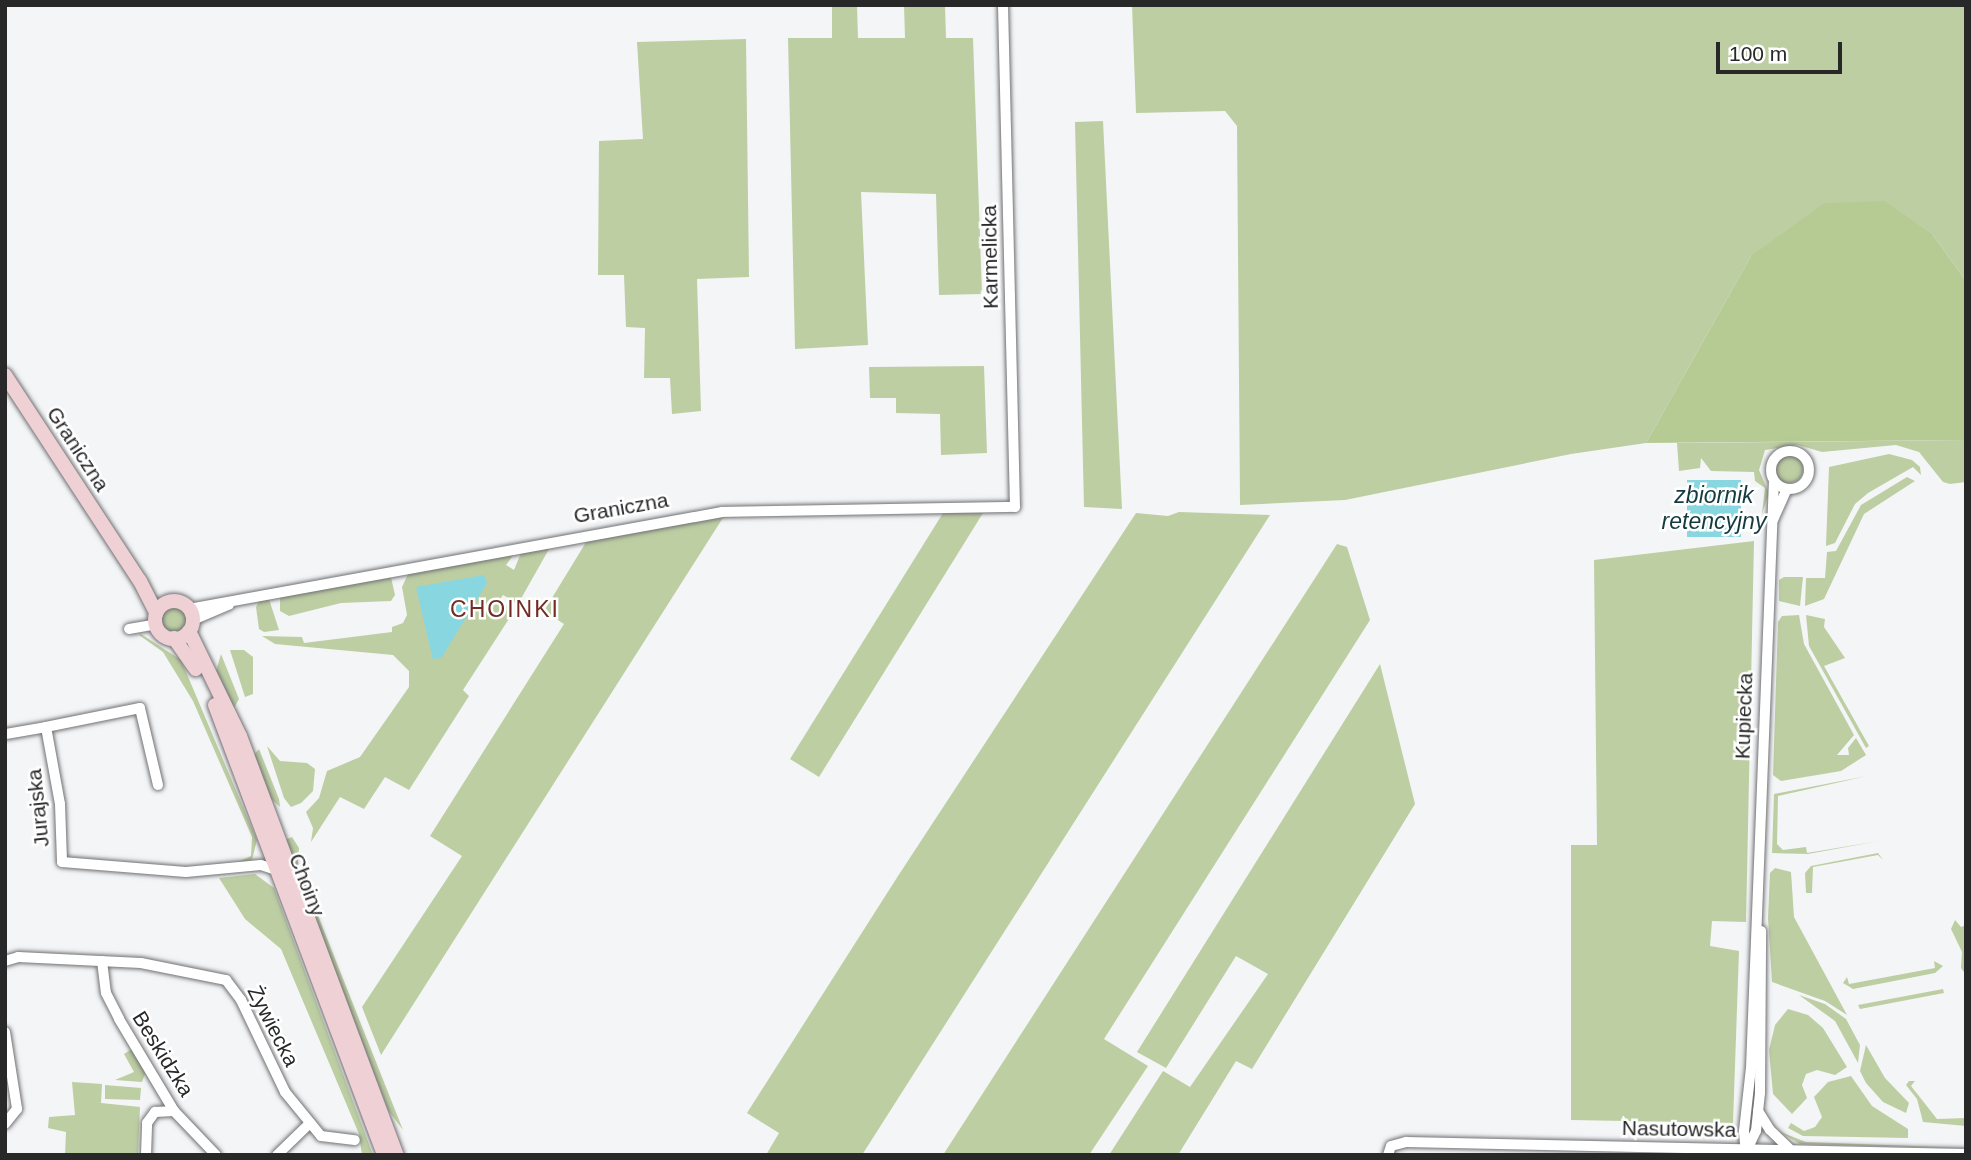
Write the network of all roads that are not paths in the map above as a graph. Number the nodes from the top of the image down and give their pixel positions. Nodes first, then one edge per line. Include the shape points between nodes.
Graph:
1 (1003, 5) edge
2 (5, 375) edge
3 (1774, 481) junction
4 (1787, 489) junction
5 (1015, 507) joint
6 (1771, 526) junction
7 (140, 581) junction
8 (168, 602) junction
9 (156, 619) junction
10 (190, 620) junction
11 (129, 629) dead end
12 (174, 638) junction
13 (46, 726) junction
14 (6, 734) edge
15 (158, 786) dead end
16 (270, 847) junction
17 (261, 865) junction
18 (279, 872) junction
19 (1758, 907) junction
20 (5, 961) edge
21 (102, 961) junction
22 (5, 1032) edge
23 (174, 1111) junction
24 (1758, 1111) junction
25 (310, 1123) junction
26 (5, 1124) edge
27 (355, 1140) dead end
28 (1390, 1151) edge
29 (1792, 1151) junction
30 (1746, 1152) edge
31 (1863, 1153) edge
32 (1966, 1154) edge
33 (146, 1155) edge
34 (216, 1155) edge
35 (277, 1155) edge
36 (384, 1155) edge
37 (397, 1155) edge

1 - 5 street, Karmelicka
2 - 7 street, Graniczna
3 - 4 street
3 - 4 street via 1770,469 1776,457 1787,451 1800,453 1808,464 1808,476 1801,485
3 - 6 street, Kupiecka
4 - 6 street, Kupiecka
5 - 10 street, Graniczna via 722,512 240,600
6 - 19 street, Kupiecka
7 - 8 street, Graniczna
7 - 9 street, Graniczna
8 - 9 street
8 - 10 street via 180,602
9 - 11 street
9 - 12 street via 162,634
10 - 12 street
10 - 37 street, Choiny via 276,830
12 - 16 street, Choiny via 222,721
13 - 14 street
13 - 15 street via 140,708
13 - 17 street, Jurajska via 60,804 62,862 186,872
16 - 17 street
16 - 18 street, Choiny
17 - 18 street, Jurajska
18 - 36 street, Choiny
19 - 24 street, Kupiecka via 1763,966
19 - 30 street, Kupiecka
20 - 21 street, Żywiecka via 18,957
21 - 23 street, Beskidzka via 113,1008
21 - 25 street, Żywiecka via 158,965 226,980 241,1000 285,1092
22 - 26 street via 17,1109
23 - 33 street via 155,1112 147,1123
23 - 34 street, Beskidzka
24 - 29 street via 1769,1130
24 - 30 street, Kupiecka
25 - 27 street, Żywiecka via 321,1136
25 - 35 street
28 - 30 street, Nasutowska via 1406,1142
29 - 30 street, Nasutowska
29 - 31 street, Nasutowska
31 - 32 street, Nasutowska

